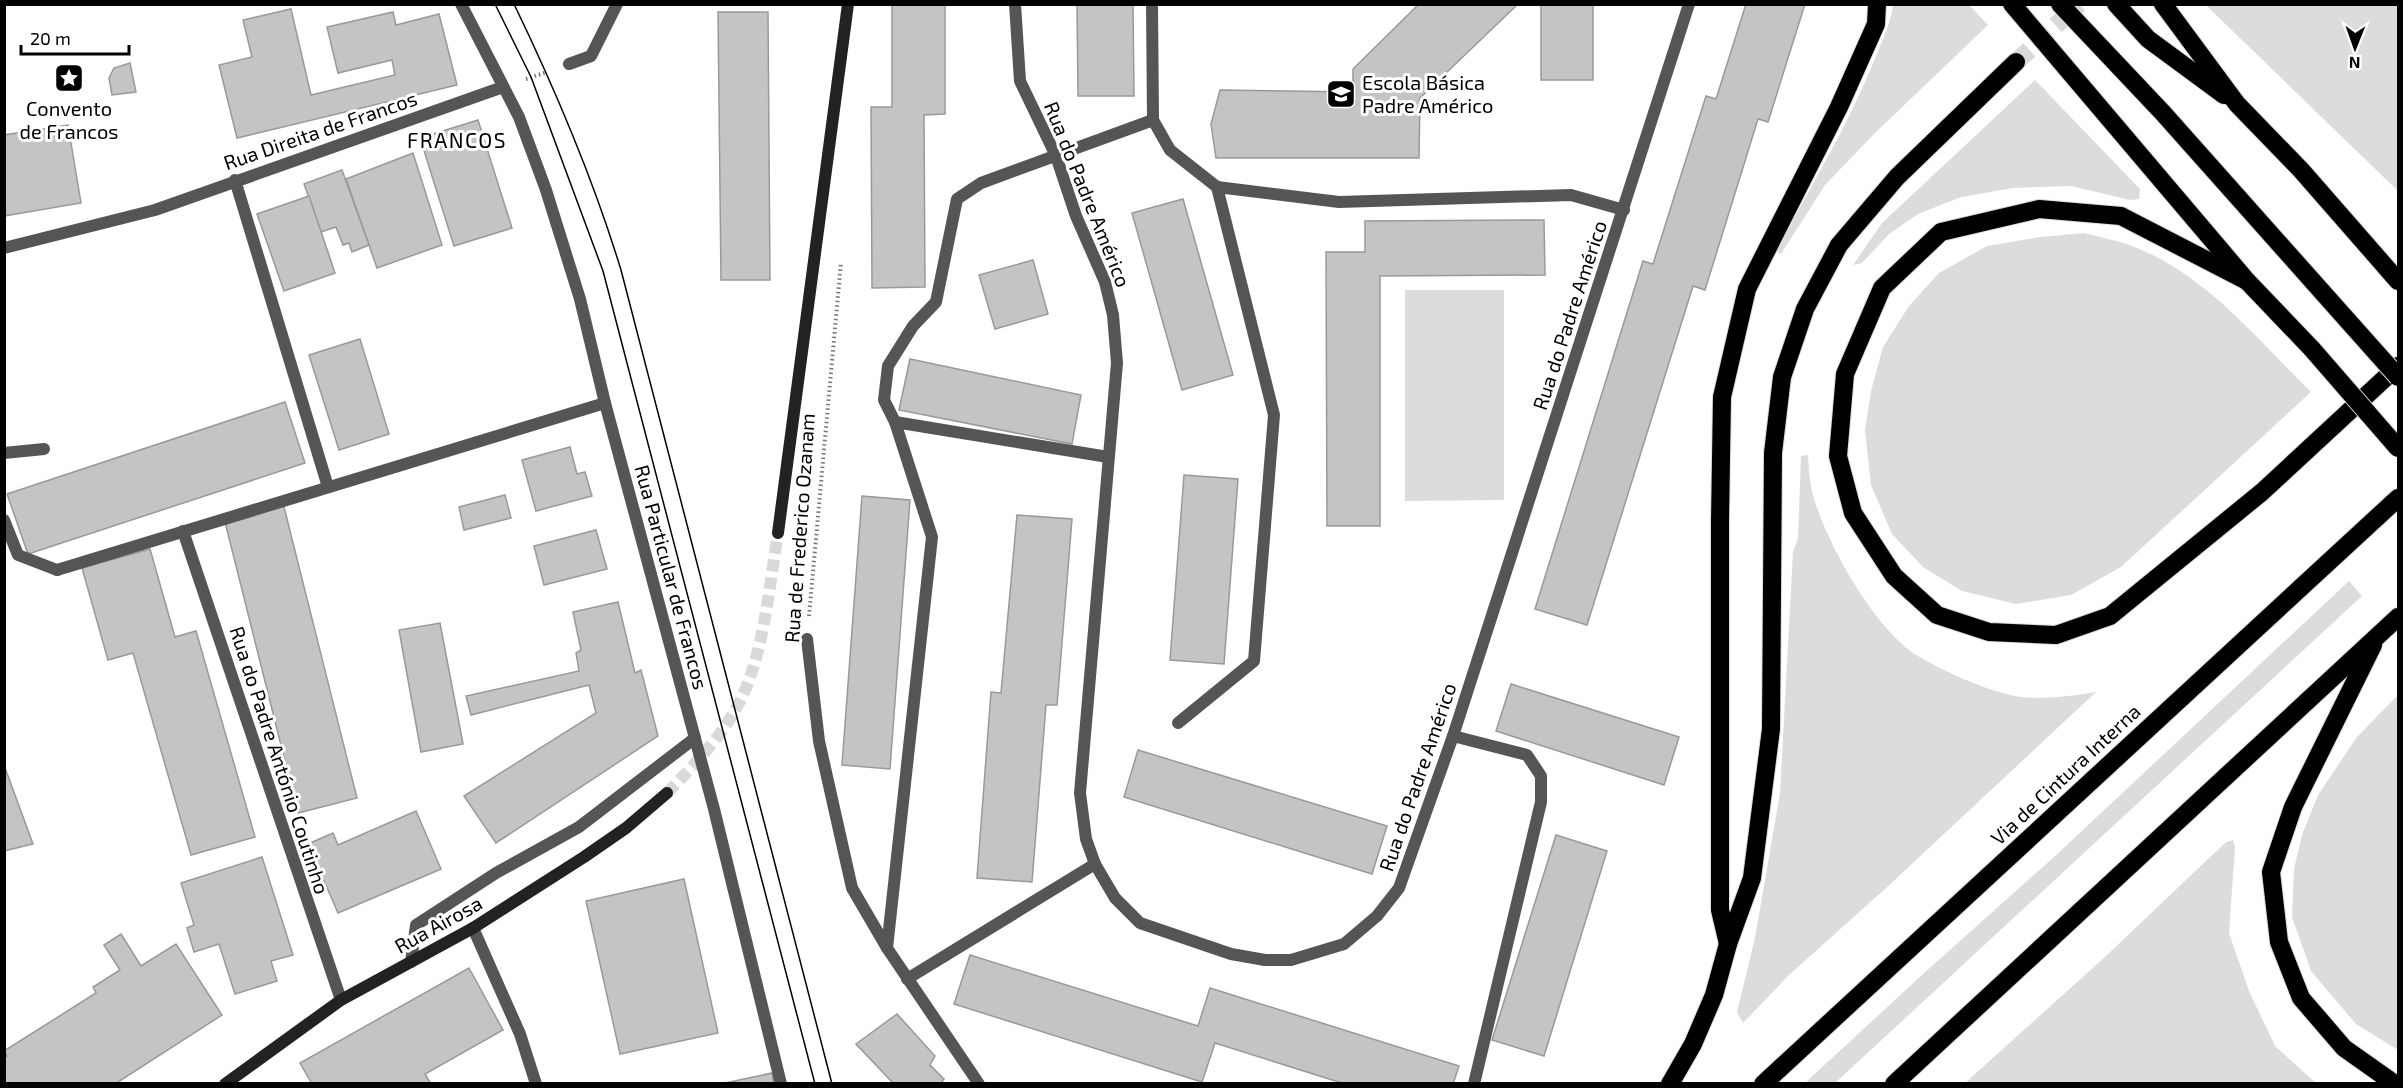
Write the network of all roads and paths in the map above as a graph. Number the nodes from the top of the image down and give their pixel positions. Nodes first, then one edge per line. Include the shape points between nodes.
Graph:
1 (461, 4) edge
2 (616, 4) edge
3 (848, 4) edge
4 (1015, 4) edge
5 (1152, 4) edge
6 (1689, 4) edge
7 (1876, 4) edge
8 (2012, 4) edge
9 (2060, 4) edge
10 (2116, 4) edge
11 (2163, 4) edge
12 (2016, 62) tunnel mouth
13 (569, 64) joint
14 (503, 87) junction
15 (2237, 104) junction
16 (1153, 120) junction
17 (1056, 156) junction
18 (235, 180) junction
19 (1217, 187) junction
20 (1624, 210) junction
21 (4, 248) edge
22 (842, 252) dead end
23 (2398, 280) edge
24 (2247, 281) junction
25 (2398, 366) edge
26 (2398, 377) edge
27 (605, 403) junction
28 (895, 422) junction
29 (2398, 448) edge
30 (44, 449) dead end
31 (4, 453) edge
32 (1108, 457) junction
33 (328, 487) junction
34 (2398, 498) edge
35 (4, 520) edge
36 (183, 531) junction
37 (778, 533) tunnel mouth
38 (2398, 616) edge
39 (2378, 636) junction
40 (807, 639) joint
41 (1178, 723) dead end
42 (1453, 736) junction
43 (695, 738) junction
44 (667, 793) tunnel mouth
45 (1095, 864) junction
46 (473, 928) junction
47 (1728, 944) junction
48 (887, 948) junction
49 (411, 962) junction
50 (908, 979) junction
51 (341, 1000) junction
52 (225, 1083) edge
53 (536, 1083) edge
54 (781, 1083) edge
55 (979, 1083) edge
56 (1474, 1083) edge
57 (1670, 1083) edge
58 (1763, 1083) edge
59 (1894, 1083) edge
60 (2395, 1083) edge

1 - 14 street, Rua Particular de Francos
2 - 13 street via 591,56
3 - 37 main road, Rua de Frederico Ozanam
4 - 17 street, Rua do Padre Américo via 1020,81
5 - 16 street
6 - 20 street, Rua do Padre Américo
7 - 47 highway via 1876,24 1839,107 1746,289 1722,397 1720,910
8 - 24 highway
9 - 26 highway, bridge via 2163,113
10 - 15 highway via 2148,39
11 - 15 highway
12 - 47 highway via 1897,177 1839,245 1805,309 1782,377 1773,453 1771,729 1752,878
13 - 14 path
14 - 18 street, Rua Direita de Francos
14 - 27 street, Rua Particular de Francos via 519,117 564,245
15 - 23 highway
16 - 17 street
16 - 19 street via 1170,150
17 - 28 street via 981,183 957,199 936,302 912,326 888,366 884,400
17 - 32 street, Rua do Padre Américo via 1076,216 1105,282 1113,315 1117,363
18 - 21 street, Rua Direita de Francos via 155,210
18 - 33 street
19 - 20 street via 1339,202 1571,195
19 - 41 street via 1274,415 1254,661
20 - 42 street, Rua do Padre Américo
22 - 40 path, Rua de Frederico Ozanam
24 - 25 highway via 2121,216 2039,209 1941,232 1882,288 1845,374 1838,456 1853,513 1893,576 1937,615 1989,632 2056,635 2110,616 2262,492
24 - 29 highway, bridge
27 - 33 street
27 - 43 street, Rua Particular de Francos
28 - 32 street
28 - 48 street via 932,537
30 - 31 street
32 - 45 street, Rua do Padre Américo via 1080,793 1086,839
33 - 36 street
34 - 58 highway, Via de Cintura Interna
35 - 36 street via 18,555 57,570
36 - 51 street, Rua do Padre António Coutinho
38 - 39 highway
39 - 59 highway
39 - 60 highway via 2294,807 2271,872 2279,942 2301,998 2344,1048
40 - 48 street, Rua de Frederico Ozanam via 819,741 852,888
42 - 45 street, Rua do Padre Américo via 1399,888 1377,916 1336,947 1291,960 1265,960 1231,954 1140,923 1115,898
42 - 56 street via 1527,755 1541,776 1541,802
43 - 49 street via 579,827 416,924
43 - 54 street, Rua Particular de Francos
44 - 46 main road, Rua Airosa via 626,828
45 - 50 street
46 - 49 main road, Rua Airosa
46 - 53 street via 520,1034
47 - 57 highway via 1714,995 1693,1044
48 - 50 street, Rua de Frederico Ozanam
49 - 51 main road, Rua Airosa
50 - 55 street, Rua de Frederico Ozanam
51 - 52 main road, Rua Airosa

